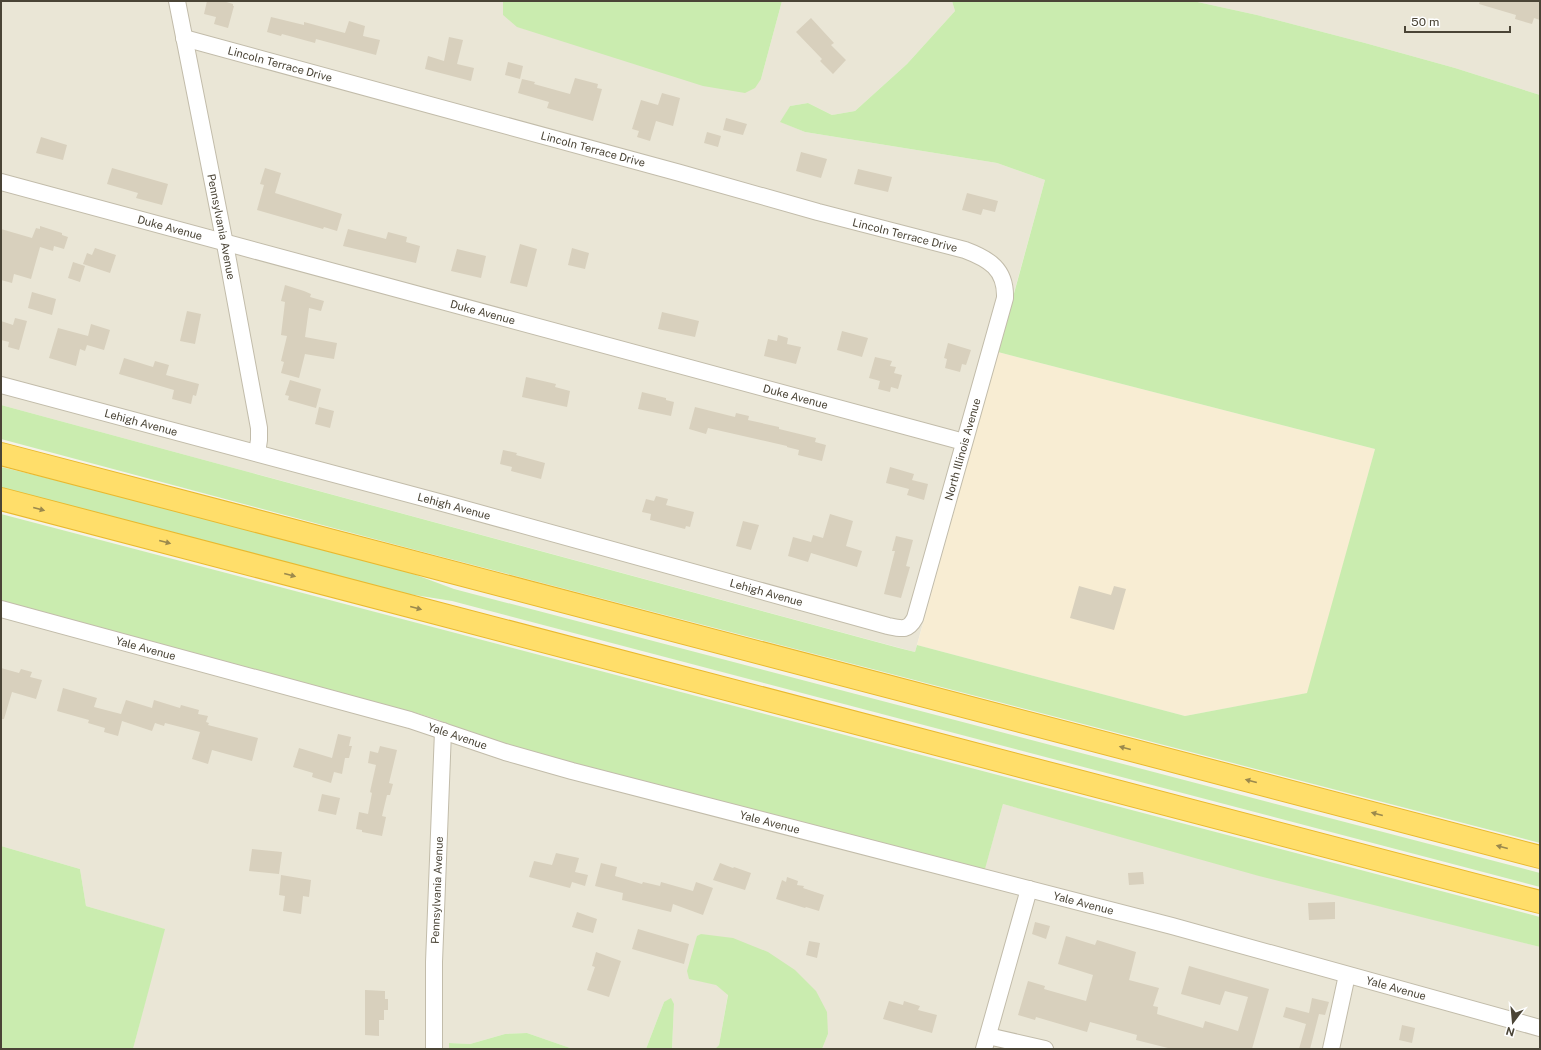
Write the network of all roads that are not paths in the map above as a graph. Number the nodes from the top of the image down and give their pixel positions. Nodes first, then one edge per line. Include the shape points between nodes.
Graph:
1 (177, 1) edge
2 (184, 38) junction
3 (1, 182) edge
4 (225, 244) junction
5 (997, 269) joint
6 (1, 385) edge
7 (964, 442) junction
8 (257, 453) junction
9 (1, 454) edge
10 (1, 499) edge
11 (1, 609) edge
12 (906, 628) joint
13 (443, 731) junction
14 (1540, 857) edge
15 (1030, 889) junction
16 (1540, 902) edge
17 (1347, 975) junction
18 (1540, 1028) edge
19 (986, 1042) edge
20 (434, 1049) edge
21 (1045, 1049) edge
22 (1331, 1049) edge

1 - 2 street, Pennsylvania Avenue
2 - 4 street, Pennsylvania Avenue
2 - 5 street, Lincoln Terrace Drive via 965,250 987,260
3 - 4 street, Duke Avenue
4 - 7 street, Duke Avenue
4 - 8 street, Pennsylvania Avenue via 259,428
5 - 7 street, North Illinois Avenue via 1003,280 1005,298
6 - 8 street, Lehigh Avenue
7 - 12 street, North Illinois Avenue via 915,618
8 - 12 street, Lehigh Avenue via 888,626
14 -> 9 highway
10 -> 16 highway
11 - 13 street, Yale Avenue
13 - 15 street, Yale Avenue via 586,775
13 - 20 street, Pennsylvania Avenue via 434,962
15 - 17 street, Yale Avenue
15 - 19 street
17 - 18 street, Yale Avenue
17 - 22 street
19 - 21 street

